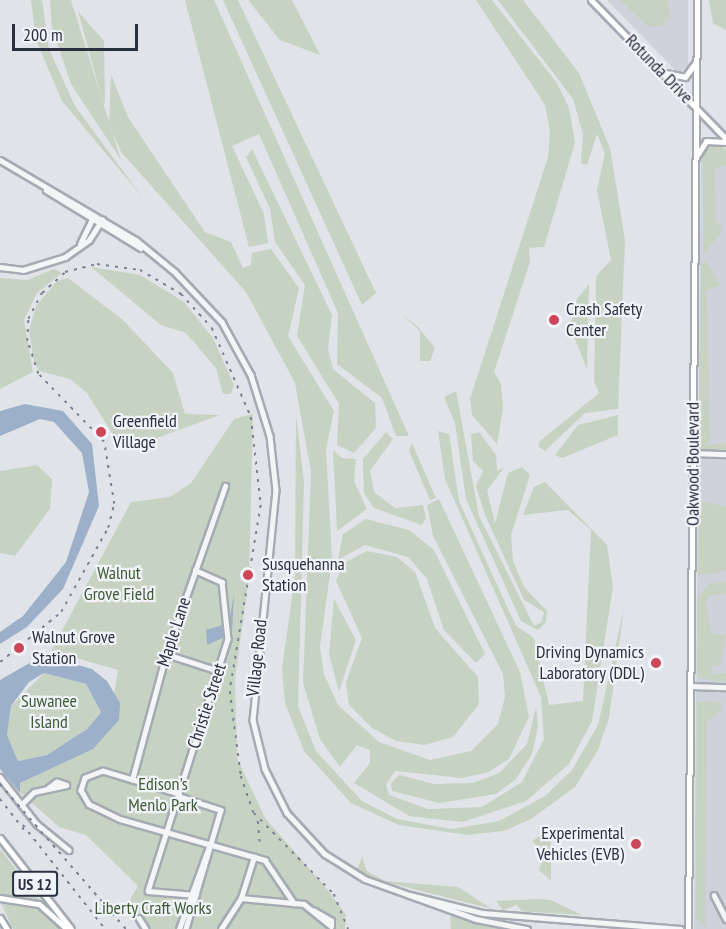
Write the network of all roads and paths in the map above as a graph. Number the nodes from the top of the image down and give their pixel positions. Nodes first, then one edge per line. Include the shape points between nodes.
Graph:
1 (591, 0) edge
2 (697, 0) edge
3 (697, 60) junction
4 (661, 71) junction
5 (697, 109) junction
6 (726, 141) edge
7 (0, 160) edge
8 (696, 161) junction
9 (93, 218) junction
10 (100, 222) junction
11 (80, 244) junction
12 (0, 267) edge
13 (693, 453) junction
14 (726, 454) edge
15 (225, 486) dead end
16 (195, 570) junction
17 (166, 654) junction
18 (219, 671) junction
19 (691, 686) junction
20 (726, 687) edge
21 (0, 777) edge
22 (132, 780) junction
23 (49, 788) dead end
24 (178, 795) junction
25 (21, 805) junction
26 (168, 830) junction
27 (0, 838) edge
28 (210, 844) junction
29 (69, 850) dead end
30 (254, 857) junction
31 (194, 894) junction
32 (409, 895) junction
33 (714, 895) dead end
34 (0, 898) edge
35 (241, 898) junction
36 (294, 903) junction
37 (314, 910) dead end
38 (0, 918) edge
39 (139, 918) dead end
40 (726, 920) edge
41 (663, 928) edge
42 (7, 929) edge
43 (69, 929) edge
44 (146, 929) edge
45 (180, 929) edge
46 (186, 929) edge
47 (221, 929) edge
48 (527, 929) edge
49 (680, 929) edge
50 (688, 929) edge

1 - 4 main road, Rotunda Drive
2 - 3 main road, Oakwood Boulevard
3 - 4 main road via 682,78
3 - 5 main road, Oakwood Boulevard
4 - 5 main road, Rotunda Drive
5 - 6 main road, Rotunda Drive
5 - 8 main road, Oakwood Boulevard
6 - 8 main road via 706,141
7 - 9 street, Village Road
8 - 13 main road, Oakwood Boulevard
9 - 10 street, Village Road
9 - 11 street
10 - 11 street
10 - 32 street, Village Road via 144,248 185,280 222,322 251,375 270,436 275,508 252,700 256,739 269,778 292,820 325,854 357,875
11 - 12 street via 46,265
13 - 14 street
13 - 19 main road, Oakwood Boulevard
15 - 16 street, Maple Lane
16 - 17 street, Maple Lane
16 - 18 street, Christie Street via 222,582 228,639
17 - 18 street
17 - 22 street, Maple Lane
18 - 24 street, Christie Street
19 - 20 street
19 - 50 main road, Oakwood Boulevard
21 - 25 street
22 - 24 street
22 - 26 street via 94,772 85,778 81,793 89,804 120,819
23 - 25 street via 34,792
24 - 26 street, Christie Street
24 - 28 street via 222,810
25 - 29 street
26 - 28 street
26 - 31 street, Christie Street via 148,891
27 - 43 main road, US 12
28 - 30 street
28 - 31 street
30 - 35 street
30 - 36 street via 268,863
31 - 45 street
31 - 46 street
32 - 41 street, Village Road via 483,913
32 - 48 street, Village Road via 486,922
33 - 40 street
34 - 43 main road via 39,904
35 - 36 street
35 - 47 street
36 - 37 street
38 - 42 main road, US 12
39 - 44 street
41 - 49 street, Village Road

